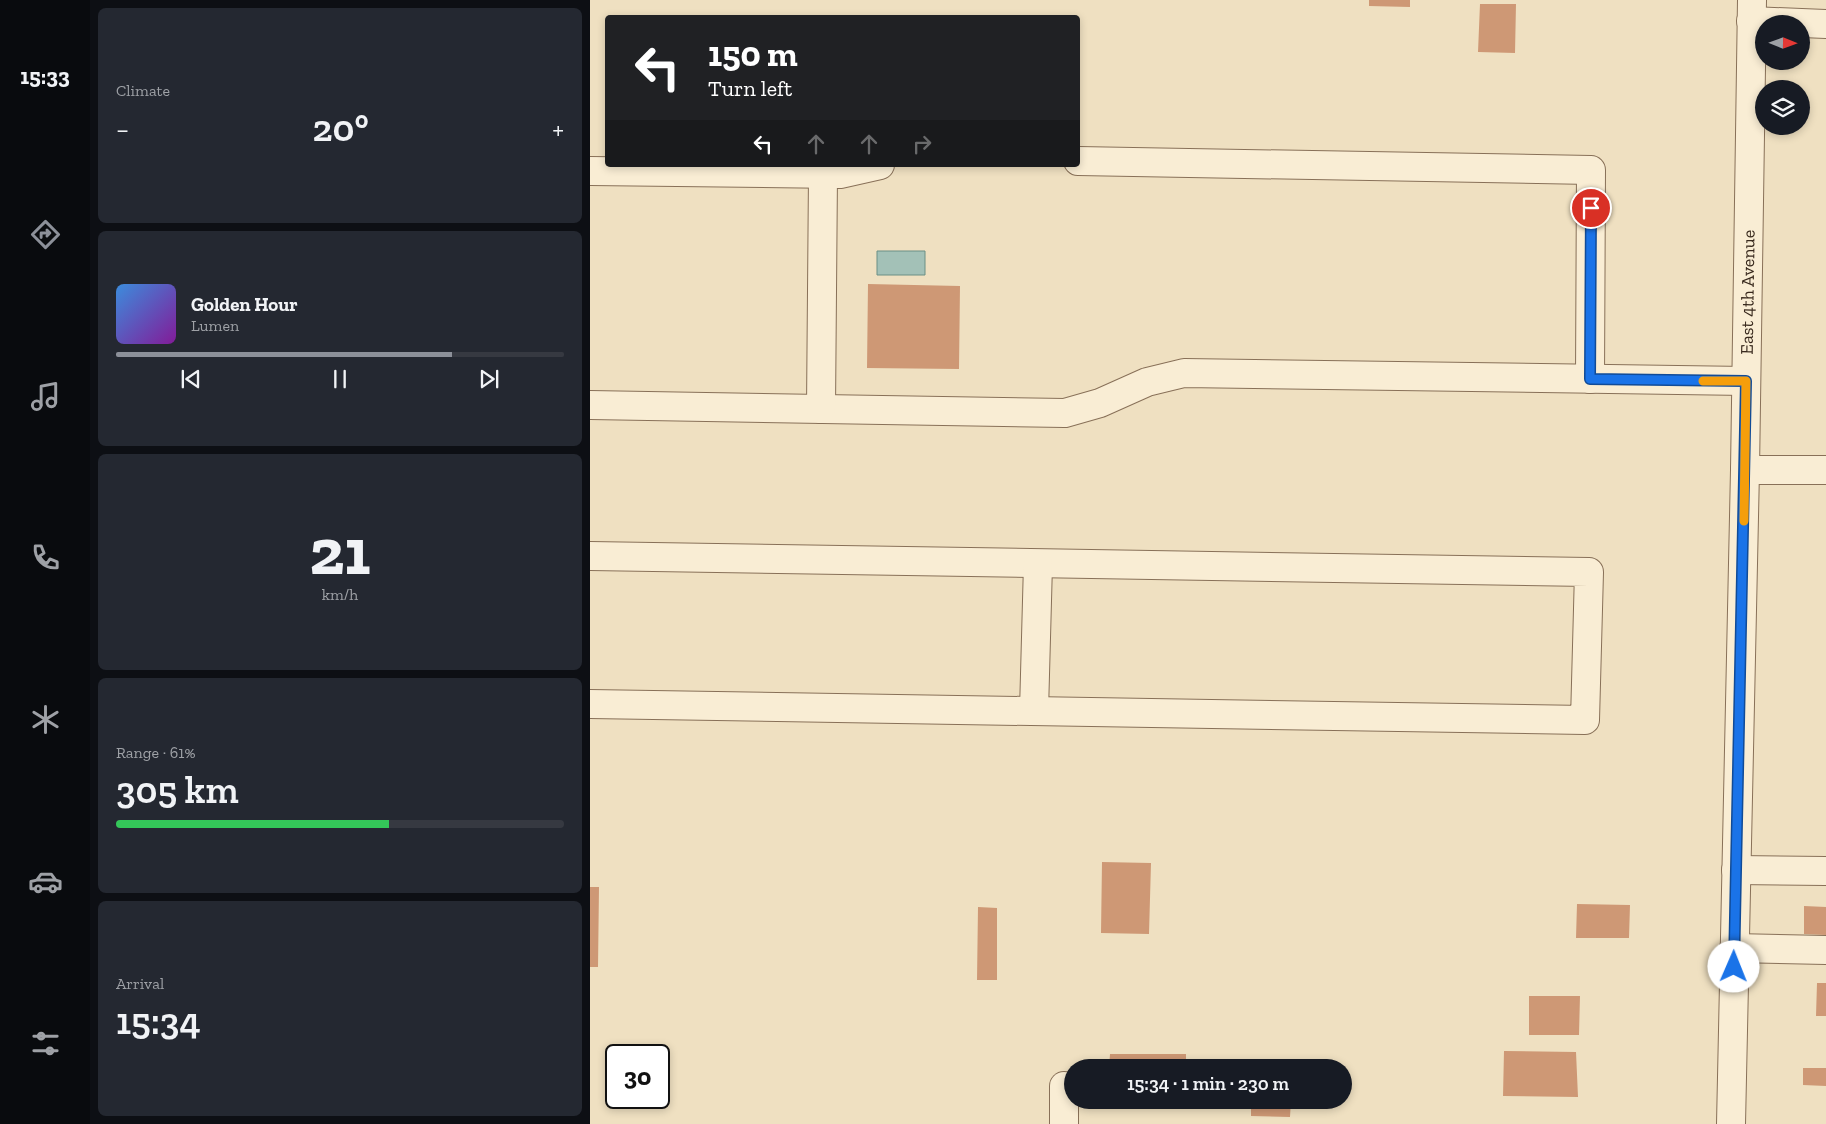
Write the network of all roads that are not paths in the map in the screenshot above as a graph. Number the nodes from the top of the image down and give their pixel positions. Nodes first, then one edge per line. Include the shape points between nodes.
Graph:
1 (1752, 11) edge
2 (1826, 24) edge
3 (1080, 161) edge
4 (871, 167) edge
5 (590, 171) edge
6 (823, 174) junction
7 (1590, 379) junction
8 (1746, 381) junction
9 (590, 405) edge
10 (822, 409) junction
11 (1745, 470) junction
12 (1826, 470) edge
13 (590, 556) edge
14 (1038, 564) junction
15 (590, 704) edge
16 (1034, 711) junction
17 (1736, 870) junction
18 (1826, 871) edge
19 (1734, 948) junction
20 (1826, 950) edge
21 (1064, 1109) edge
22 (1064, 1124) edge
23 (1731, 1124) edge

1 - 2 street
1 - 8 street, East 4th Avenue
3 - 7 street via 1591,170
4 - 6 street
5 - 6 street
6 - 10 street
7 - 8 street
7 - 10 street via 1184,373 1147,382 1100,402 1065,412
8 - 11 street, East 4th Avenue
9 - 10 street
11 - 12 street
11 - 17 street, East 4th Avenue
13 - 14 street
14 - 16 street
14 - 16 street via 1589,572 1585,720
15 - 16 street
17 - 18 street
17 - 19 street, East 4th Avenue
19 - 20 street
19 - 23 street, East 4th Avenue
21 - 22 street

